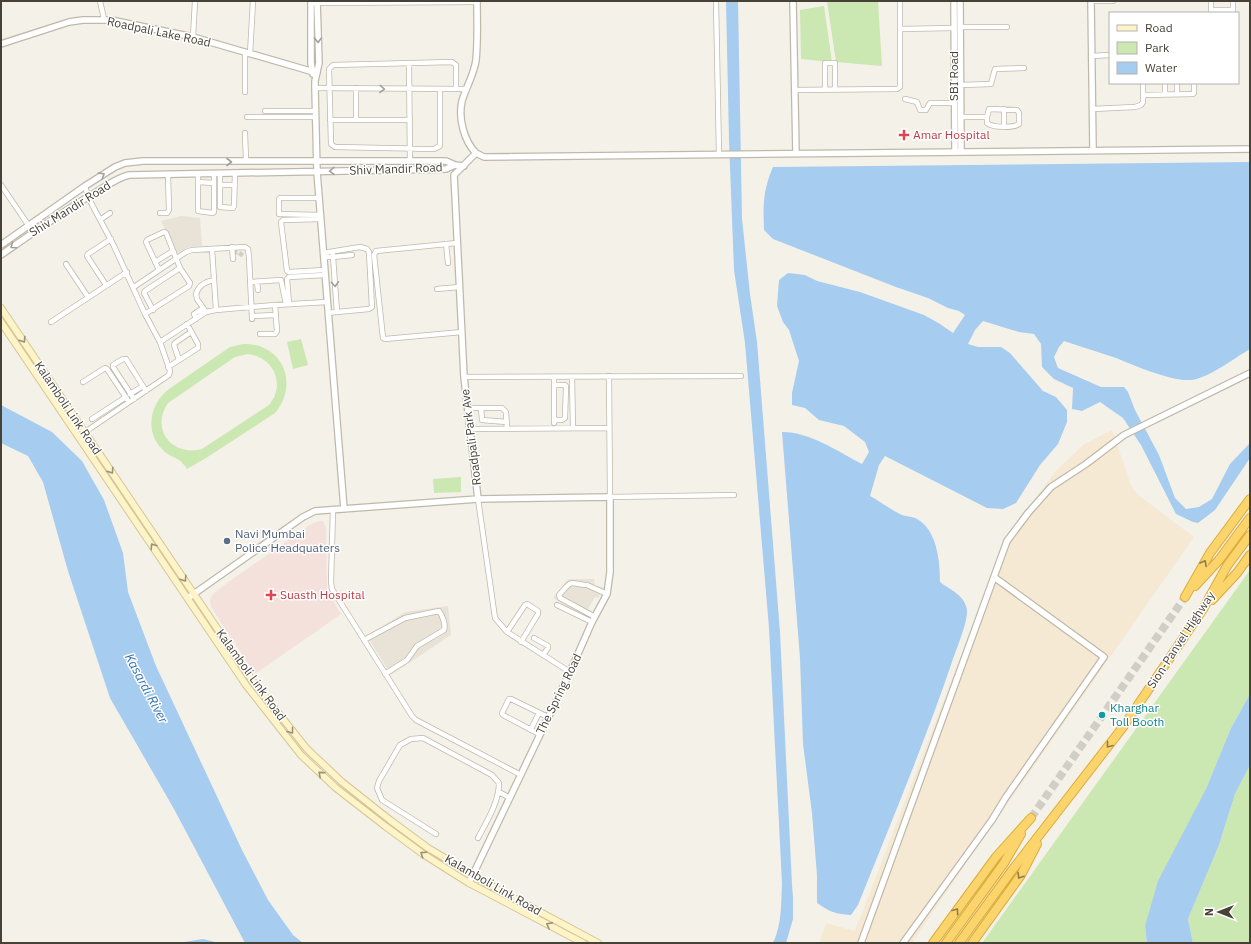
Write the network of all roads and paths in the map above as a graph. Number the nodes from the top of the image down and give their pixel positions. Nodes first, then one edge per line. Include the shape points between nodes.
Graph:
1 (100, 1) edge
2 (195, 1) edge
3 (253, 1) edge
4 (411, 1) edge
5 (477, 1) edge
6 (716, 1) edge
7 (793, 1) edge
8 (900, 1) edge
9 (954, 1) edge
10 (960, 1) edge
11 (1091, 1) edge
12 (1113, 1) edge
13 (1211, 1) edge
14 (1233, 1) edge
15 (311, 2) edge
16 (317, 2) edge
17 (358, 2) edge
18 (1211, 11) edge
19 (1233, 11) edge
20 (104, 20) junction
21 (1007, 27) dead end
22 (957, 28) junction
23 (900, 30) junction
24 (193, 37) junction
25 (1, 44) edge
26 (248, 53) junction
27 (1091, 56) junction
28 (1109, 56) edge
29 (409, 63) junction
30 (1024, 68) dead end
31 (314, 72) junction
32 (825, 82) junction
33 (835, 82) junction
34 (1143, 84) edge
35 (1165, 84) edge
36 (1177, 84) edge
37 (1194, 84) edge
38 (960, 85) junction
39 (315, 88) junction
40 (329, 88) junction
41 (356, 88) junction
42 (410, 89) junction
43 (440, 89) junction
44 (456, 89) junction
45 (467, 89) junction
46 (825, 89) junction
47 (836, 89) junction
48 (795, 90) junction
49 (245, 92) dead end
50 (1165, 94) junction
51 (1177, 94) junction
52 (1143, 95) junction
53 (905, 99) dead end
54 (954, 103) junction
55 (1004, 109) junction
56 (1092, 109) junction
57 (265, 110) dead end
58 (316, 114) junction
59 (247, 117) dead end
60 (961, 117) junction
61 (987, 117) junction
62 (330, 120) junction
63 (356, 120) junction
64 (410, 120) junction
65 (1004, 126) junction
66 (245, 133) dead end
67 (410, 148) junction
68 (1250, 149) edge
69 (1093, 150) junction
70 (958, 152) junction
71 (476, 153) junction
72 (796, 153) junction
73 (721, 154) junction
74 (246, 161) junction
75 (317, 161) junction
76 (410, 161) junction
77 (455, 165) junction
78 (464, 166) junction
79 (317, 172) junction
80 (234, 173) junction
81 (198, 174) junction
82 (217, 174) junction
83 (168, 175) junction
84 (198, 182) junction
85 (214, 183) junction
86 (1, 185) edge
87 (220, 185) junction
88 (234, 185) junction
89 (85, 186) junction
90 (88, 197) junction
91 (319, 198) junction
92 (110, 213) dead end
93 (160, 213) dead end
94 (320, 217) junction
95 (100, 220) junction
96 (28, 226) junction
97 (33, 232) junction
98 (111, 239) junction
99 (457, 243) junction
100 (446, 244) junction
101 (1, 245) edge
102 (212, 249) junction
103 (173, 251) junction
104 (232, 251) junction
105 (1, 254) edge
106 (333, 254) junction
107 (323, 255) junction
108 (352, 255) dead end
109 (175, 259) junction
110 (233, 259) dead end
111 (155, 262) junction
112 (448, 263) dead end
113 (66, 264) dead end
114 (250, 267) junction
115 (180, 268) junction
116 (244, 268) dead end
117 (159, 270) junction
118 (127, 272) junction
119 (325, 273) junction
120 (214, 280) junction
121 (251, 282) junction
122 (257, 282) junction
123 (106, 285) junction
124 (134, 287) junction
125 (459, 287) junction
126 (437, 289) dead end
127 (258, 290) dead end
128 (88, 297) junction
129 (327, 302) junction
130 (287, 304) junction
131 (275, 305) junction
132 (252, 307) junction
133 (1, 308) edge
134 (153, 310) junction
135 (216, 310) junction
136 (337, 312) junction
137 (204, 313) junction
138 (328, 313) junction
139 (145, 314) junction
140 (275, 314) junction
141 (1, 322) edge
142 (51, 322) dead end
143 (187, 324) junction
144 (191, 332) junction
145 (462, 332) junction
146 (260, 334) dead end
147 (160, 342) junction
148 (179, 360) junction
149 (168, 366) junction
150 (1250, 373) edge
151 (609, 376) junction
152 (741, 376) dead end
153 (464, 377) junction
154 (554, 377) junction
155 (572, 377) junction
156 (83, 382) dead end
157 (554, 385) junction
158 (143, 386) junction
159 (146, 391) junction
160 (128, 396) junction
161 (132, 401) junction
162 (468, 408) junction
163 (481, 408) junction
164 (104, 412) junction
165 (107, 417) junction
166 (92, 419) dead end
167 (554, 420) junction
168 (507, 422) junction
169 (554, 428) junction
170 (573, 428) junction
171 (609, 428) junction
172 (470, 429) junction
173 (507, 429) junction
174 (85, 432) junction
175 (734, 495) dead end
176 (610, 497) junction
177 (478, 499) junction
178 (1250, 499) edge
179 (344, 508) junction
180 (333, 509) junction
181 (1250, 518) edge
182 (1250, 535) edge
183 (1250, 555) edge
184 (994, 577) junction
185 (194, 594) junction
186 (607, 594) junction
187 (188, 598) junction
188 (557, 605) dead end
189 (1203, 609) junction
190 (593, 620) junction
191 (507, 632) junction
192 (364, 640) junction
193 (521, 642) junction
194 (529, 647) junction
195 (543, 655) junction
196 (570, 672) junction
197 (385, 674) junction
198 (539, 713) junction
199 (548, 717) junction
200 (531, 729) junction
201 (540, 734) junction
202 (521, 775) junction
203 (499, 792) junction
204 (510, 798) junction
205 (489, 817) junction
206 (499, 822) junction
207 (1045, 829) junction
208 (436, 834) dead end
209 (478, 838) dead end
210 (473, 876) junction
211 (469, 883) junction
212 (583, 943) edge
213 (598, 943) edge
214 (861, 943) edge
215 (903, 943) edge
216 (933, 943) edge
217 (946, 943) edge
218 (959, 943) edge
219 (972, 943) edge

1 - 20 street
2 - 24 street
3 - 26 street
4 - 5 street
4 - 17 street
5 - 45 street via 476,60
6 - 73 street
7 - 48 street
8 - 23 street
9 - 22 street, SBI Road
10 - 22 street, SBI Road
11 - 12 street
11 - 27 street
13 - 18 street
14 - 19 street
15 - 16 street
15 - 31 street
16 - 17 street
16 -> 31 street via 319,63
18 - 19 street
20 - 24 street, Roadpali Lake Road via 121,21
20 - 25 street, Roadpali Lake Road via 69,22
21 - 22 street
22 - 23 street
22 - 38 street, SBI Road
22 - 54 street, SBI Road
23 - 47 street via 900,87
24 - 26 street, Roadpali Lake Road
26 - 31 street, Roadpali Lake Road
26 - 49 street
27 - 28 street
27 - 56 street
29 - 40 street via 333,66 329,69
29 - 42 street
29 - 44 street via 452,62 456,65
30 - 38 street via 996,69 991,84
31 - 39 street
32 - 33 street
32 - 33 street via 825,63 835,63
32 - 46 street
33 - 47 street
34 - 52 street
35 - 50 street
36 - 51 street
37 - 51 street via 1193,94
38 - 60 street, SBI Road
39 - 40 street
39 - 58 street
40 - 41 street
40 - 62 street
41 -> 42 street
41 - 63 street
42 - 43 street
42 - 64 street
43 - 44 street
43 - 67 street via 440,146
44 - 45 street
45 - 71 street via 462,102 462,124 469,145
46 - 47 street
46 - 48 street
48 - 72 street
50 - 51 street
50 - 52 street
52 - 56 street via 1143,102 1135,107
53 - 54 street via 917,102 920,110 926,110 930,103
54 - 70 street, SBI Road
55 - 61 street via 989,109
55 - 65 street
55 - 65 street via 1018,111 1019,124
56 - 69 street
57 - 58 street
58 - 59 street
58 - 75 street
60 - 61 street
60 - 70 street, SBI Road
61 - 65 street via 989,125
62 - 63 street
62 - 67 street via 331,144 335,147
63 - 64 street
64 - 67 street
66 - 74 street
67 - 76 street
68 - 69 street
69 - 70 street
70 - 72 street
71 - 73 street via 484,157
71 - 78 street
72 - 73 street
74 - 75 street, Shiv Mandir Road
89 -> 74 street, Shiv Mandir Road via 115,167 135,162
75 - 76 street, Shiv Mandir Road
75 - 79 street
76 - 77 street, Shiv Mandir Road via 446,161
77 - 78 street
77 -> 79 street, Shiv Mandir Road via 446,168
78 - 99 street, Roadpali Park Ave via 454,175
79 - 80 street, Shiv Mandir Road
79 - 91 street
80 - 82 street, Shiv Mandir Road
80 - 88 street
81 - 82 street, Shiv Mandir Road
81 - 83 street, Shiv Mandir Road
81 - 84 street
82 - 85 street
82 - 87 street
83 - 90 street, Shiv Mandir Road via 124,177
83 - 93 street via 169,210 167,213
84 - 85 street
84 - 85 street via 198,212 213,213
86 - 96 street
87 - 88 street
87 - 88 street via 220,207 233,208
89 - 90 street
89 - 96 street, Shiv Mandir Road
90 - 95 street
90 - 97 street, Shiv Mandir Road
91 - 94 street
91 - 94 street via 280,198 279,214
92 - 95 street
94 - 107 street
94 - 119 street via 281,222 286,271
95 - 98 street
96 - 97 street
96 - 101 street, Shiv Mandir Road
97 -> 105 street, Shiv Mandir Road
98 - 118 street
98 - 123 street via 87,256
99 - 100 street
99 - 125 street, Roadpali Park Ave
100 - 112 street
100 - 145 street via 376,251 374,255 383,338
102 - 104 street
102 - 109 street via 192,250
102 - 120 street
103 - 109 street
103 - 111 street
103 - 111 street via 164,232 147,240
104 - 110 street
104 - 114 street via 246,247
106 - 107 street
106 - 108 street
106 -> 136 street
106 - 136 street via 360,247 367,249 373,304 369,309
107 - 119 street
109 - 115 street
109 - 117 street
111 - 117 street
113 - 128 street
114 - 116 street
114 - 121 street
115 - 134 street via 144,293
115 - 134 street via 190,283 189,286
117 - 124 street
118 - 123 street
118 - 124 street
119 - 129 street
119 - 130 street via 289,277
120 - 135 street
120 - 137 street via 198,288 196,294
121 - 122 street
121 - 132 street
122 - 127 street
122 - 130 street via 282,280
123 - 128 street
124 - 139 street
125 - 126 street
125 - 145 street, Roadpali Park Ave
128 - 142 street
129 - 130 street
129 - 138 street
130 - 131 street
131 - 132 street
131 - 140 street
132 - 135 street
132 - 140 street via 252,317
133 -> 174 main road, Kalamboli Link Road
134 - 139 street
135 - 137 street
136 - 138 street
137 - 143 street
138 - 179 street
139 - 147 street
140 - 146 street via 275,334
187 -> 141 main road, Kalamboli Link Road
143 - 144 street
143 - 147 street
144 - 148 street via 175,342
144 - 148 street via 198,348
145 - 153 street, Roadpali Park Ave
147 - 149 street
148 - 149 street
149 - 159 street via 169,375
150 - 184 street via 1124,435 1051,487 1032,507 1007,542
151 - 152 street
151 - 155 street
151 - 171 street
153 - 154 street
153 - 162 street, Roadpali Park Ave
154 - 155 street
154 - 157 street
155 - 170 street
156 - 160 street via 106,368
157 - 167 street
157 - 167 street via 566,386 565,418
158 - 159 street
158 - 160 street
158 - 160 street via 126,359 113,365
159 - 161 street
160 - 161 street
160 - 164 street
161 - 165 street
162 - 163 street
162 - 172 street, Roadpali Park Ave
163 - 168 street via 502,408 506,412
163 - 168 street via 482,420
164 - 165 street
164 - 166 street
165 - 174 street
167 - 169 street
168 - 173 street
169 - 170 street
169 - 173 street
170 - 171 street
171 - 176 street
172 - 173 street
172 - 177 street, Roadpali Park Ave
174 -> 185 main road, Kalamboli Link Road
175 - 176 street
176 - 177 street
176 - 186 street, The Spring Road via 610,572
177 - 179 street
177 - 191 street, Roadpali Park Ave via 495,618
181 -> 178 highway, Sion-Panvel Highway via 1219,560 1185,597 1210,553
179 - 180 street
180 - 185 street via 315,511 303,517
180 - 192 street via 332,589
182 - 189 highway, Sion-Panvel Highway via 1227,566
183 - 189 highway via 1237,573
184 - 214 street
184 - 215 street via 1104,657 992,820
185 - 187 street
185 -> 210 main road, Kalamboli Link Road via 252,680 316,758 402,829
186 - 190 street, The Spring Road
186 - 190 street via 572,582 559,595
211 -> 187 main road, Kalamboli Link Road via 385,826 336,788 293,747 246,685
188 - 190 street
189 -> 207 highway, Sion-Panvel Highway via 1123,727
190 - 196 street, The Spring Road
191 - 193 street, Roadpali Park Ave
191 - 193 street via 525,604 538,611
192 - 197 street
192 - 197 street via 405,618 439,611 441,614 444,630 417,646 407,660
193 - 194 street, Roadpali Park Ave
194 - 195 street, Roadpali Park Ave
194 - 195 street via 535,637 548,646
195 - 196 street, Roadpali Park Ave
196 - 199 street, The Spring Road
197 - 202 street via 416,720
198 - 199 street
198 - 200 street
198 - 200 street via 509,699 502,713
199 - 201 street, The Spring Road
200 - 201 street
201 - 202 street, The Spring Road
202 - 204 street, The Spring Road
203 - 204 street
203 - 205 street
203 - 208 street via 499,783 485,771 423,738 405,741 400,745 377,788 382,800
204 - 206 street, The Spring Road
205 - 206 street
205 - 209 street
206 - 210 street, The Spring Road
207 - 218 highway
207 -> 219 highway via 1021,876
210 - 211 street, The Spring Road
210 - 213 main road, Kalamboli Link Road
212 -> 211 main road, Kalamboli Link Road
216 -> 217 highway via 996,857 1031,818 1004,863

